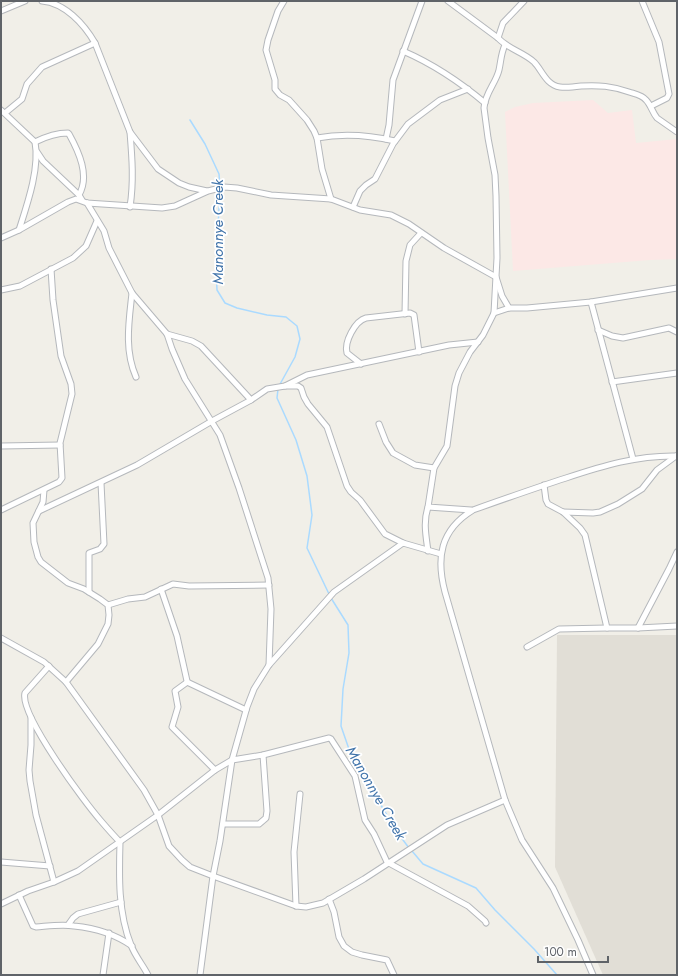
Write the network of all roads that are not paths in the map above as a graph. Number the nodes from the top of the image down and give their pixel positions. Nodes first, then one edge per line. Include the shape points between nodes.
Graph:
1 (25, 1) edge
2 (42, 1) edge
3 (284, 1) edge
4 (422, 1) edge
5 (448, 1) edge
6 (524, 1) edge
7 (642, 1) edge
8 (1, 11) edge
9 (498, 38) junction
10 (95, 43) junction
11 (505, 45) junction
12 (403, 51) junction
13 (468, 89) junction
14 (485, 103) junction
15 (651, 106) junction
16 (3, 111) edge
17 (130, 132) junction
18 (677, 132) edge
19 (317, 138) junction
20 (386, 139) junction
21 (395, 141) junction
22 (35, 142) junction
23 (37, 152) junction
24 (208, 191) junction
25 (331, 199) junction
26 (83, 200) junction
27 (130, 207) junction
28 (353, 207) junction
29 (97, 220) junction
30 (19, 230) junction
31 (421, 233) junction
32 (1, 238) edge
33 (51, 269) junction
34 (496, 277) junction
35 (677, 288) edge
36 (1, 290) edge
37 (132, 292) junction
38 (591, 302) junction
39 (509, 308) junction
40 (494, 313) junction
41 (405, 314) junction
42 (598, 330) junction
43 (677, 332) edge
44 (167, 334) junction
45 (478, 342) junction
46 (419, 352) junction
47 (361, 364) junction
48 (677, 373) edge
49 (136, 377) dead end
50 (612, 382) junction
51 (284, 386) junction
52 (251, 400) junction
53 (212, 421) junction
54 (379, 424) dead end
55 (60, 445) junction
56 (1, 446) edge
57 (677, 456) edge
58 (633, 459) junction
59 (434, 468) junction
60 (101, 483) junction
61 (544, 485) junction
62 (44, 490) junction
63 (428, 507) junction
64 (1, 510) edge
65 (473, 510) junction
66 (39, 511) junction
67 (563, 512) junction
68 (403, 543) junction
69 (428, 551) junction
70 (677, 552) edge
71 (441, 554) junction
72 (269, 585) junction
73 (161, 589) junction
74 (89, 592) junction
75 (108, 606) junction
76 (677, 626) edge
77 (606, 628) junction
78 (638, 628) junction
79 (1, 638) edge
80 (527, 647) dead end
81 (269, 665) junction
82 (49, 666) junction
83 (66, 682) junction
84 (187, 682) junction
85 (246, 710) junction
86 (31, 717) junction
87 (263, 755) junction
88 (232, 760) junction
89 (215, 770) junction
90 (300, 794) dead end
91 (505, 800) junction
92 (158, 815) junction
93 (223, 824) junction
94 (120, 842) junction
95 (1, 862) edge
96 (387, 862) junction
97 (50, 866) junction
98 (213, 876) junction
99 (54, 882) junction
100 (19, 895) junction
101 (329, 899) junction
102 (121, 902) junction
103 (1, 904) edge
104 (296, 906) junction
105 (486, 923) dead end
106 (68, 925) junction
107 (109, 933) junction
108 (132, 946) junction
109 (103, 975) edge
110 (148, 975) edge
111 (200, 975) edge
112 (394, 975) edge
113 (593, 975) edge

1 - 8 street
2 - 10 street via 56,4 69,12 88,31
3 - 19 street via 278,11 266,50 275,88 307,120
4 - 12 street
5 - 9 street
6 - 9 street via 503,23
7 - 15 street via 659,42 669,94 667,98
9 - 11 street
10 - 16 street via 42,67 27,84 22,99
10 - 17 street
11 - 14 street via 499,71
11 - 15 street via 514,48 533,62 547,80 559,87 615,87 642,96
12 - 13 street
12 - 20 street via 394,80
13 - 14 street
13 - 21 street via 440,100 408,124
14 - 34 street via 496,196
15 - 18 street via 654,115
16 - 22 street
17 - 24 street via 158,169 179,183
17 - 27 street via 133,191
19 - 20 street via 343,135
19 - 25 street via 322,169
20 - 21 street
21 - 28 street via 375,179 360,191
22 - 23 street
22 - 26 street via 46,137 69,134 80,156 83,170
23 - 26 street
23 - 30 street via 37,162
24 - 25 street via 224,187 271,195
24 - 27 street via 175,206
25 - 28 street
26 - 27 street
26 - 29 street
26 - 30 street via 68,202
28 - 31 street via 391,215
29 - 33 street via 86,246 72,258
29 - 37 street
30 - 32 street
31 - 34 street
31 - 41 street via 410,245 406,261
33 - 36 street via 20,286
33 - 55 street via 61,356 72,394
34 - 39 street
34 - 40 street
35 - 38 street
37 - 44 street
37 - 49 street via 128,340
38 - 39 street
38 - 42 street
39 - 40 street
40 - 45 street
41 - 46 street via 414,315
41 - 47 street via 361,320 346,343 346,353
42 - 43 street via 617,338 667,328
42 - 50 street
44 - 52 street via 201,346
44 - 53 street via 185,379
45 - 46 street
45 - 59 street via 459,373 447,446
46 - 47 street
47 - 51 street via 307,375
48 - 50 street
50 - 58 street
51 - 52 street via 267,389
51 - 68 street via 298,386 302,390 308,404 327,427 347,486 385,534
52 - 53 street
53 - 60 street
53 - 72 street via 220,435 239,488
54 - 59 street via 393,453 414,465
55 - 56 street
55 - 62 street via 62,478
57 - 58 street
57 - 67 street via 657,470 642,489 618,504 600,512
58 - 61 street
59 - 63 street
60 - 66 street
60 - 74 street via 104,544 100,549 89,553
61 - 65 street
61 - 67 street via 548,504
62 - 64 street
62 - 66 street
63 - 65 street
63 - 69 street via 425,527
65 - 71 street via 460,519 450,531
66 - 74 street via 33,527 34,542 41,562 68,583
67 - 77 street via 585,536
68 - 69 street
68 - 81 street via 334,592
69 - 71 street
70 - 78 street
71 - 91 street via 440,570 445,592
72 - 73 street via 173,584
72 - 81 street
73 - 75 street via 145,597 128,599
73 - 84 street
74 - 75 street
75 - 83 street via 110,615 104,634
76 - 78 street
77 - 78 street
77 - 80 street via 559,628
79 - 82 street
81 - 85 street via 254,689
82 - 83 street
82 - 86 street via 24,695
83 - 92 street via 144,790
84 - 85 street
84 - 89 street via 175,691 178,707 172,727
85 - 88 street
86 - 94 street via 51,752 85,800
86 - 97 street via 29,775 36,815
87 - 88 street
87 - 93 street via 266,818 259,824
87 - 96 street via 326,738 331,739 355,776 365,820
88 - 89 street
88 - 93 street
89 - 92 street
90 - 104 street via 294,852
91 - 96 street via 447,825
91 - 113 street via 522,840 553,888
92 - 94 street
92 - 98 street via 166,839 174,852 190,867
93 - 98 street
94 - 99 street via 78,871
94 - 102 street
95 - 97 street
96 - 101 street
96 - 105 street via 468,906
97 - 99 street
98 - 104 street
98 - 111 street
99 - 100 street
100 - 103 street
100 - 106 street via 33,926
101 - 104 street via 316,905
101 - 112 street via 339,937 344,946 357,954 387,960
102 - 106 street via 78,914
102 - 108 street
106 - 107 street
107 - 108 street
107 - 109 street
108 - 110 street

